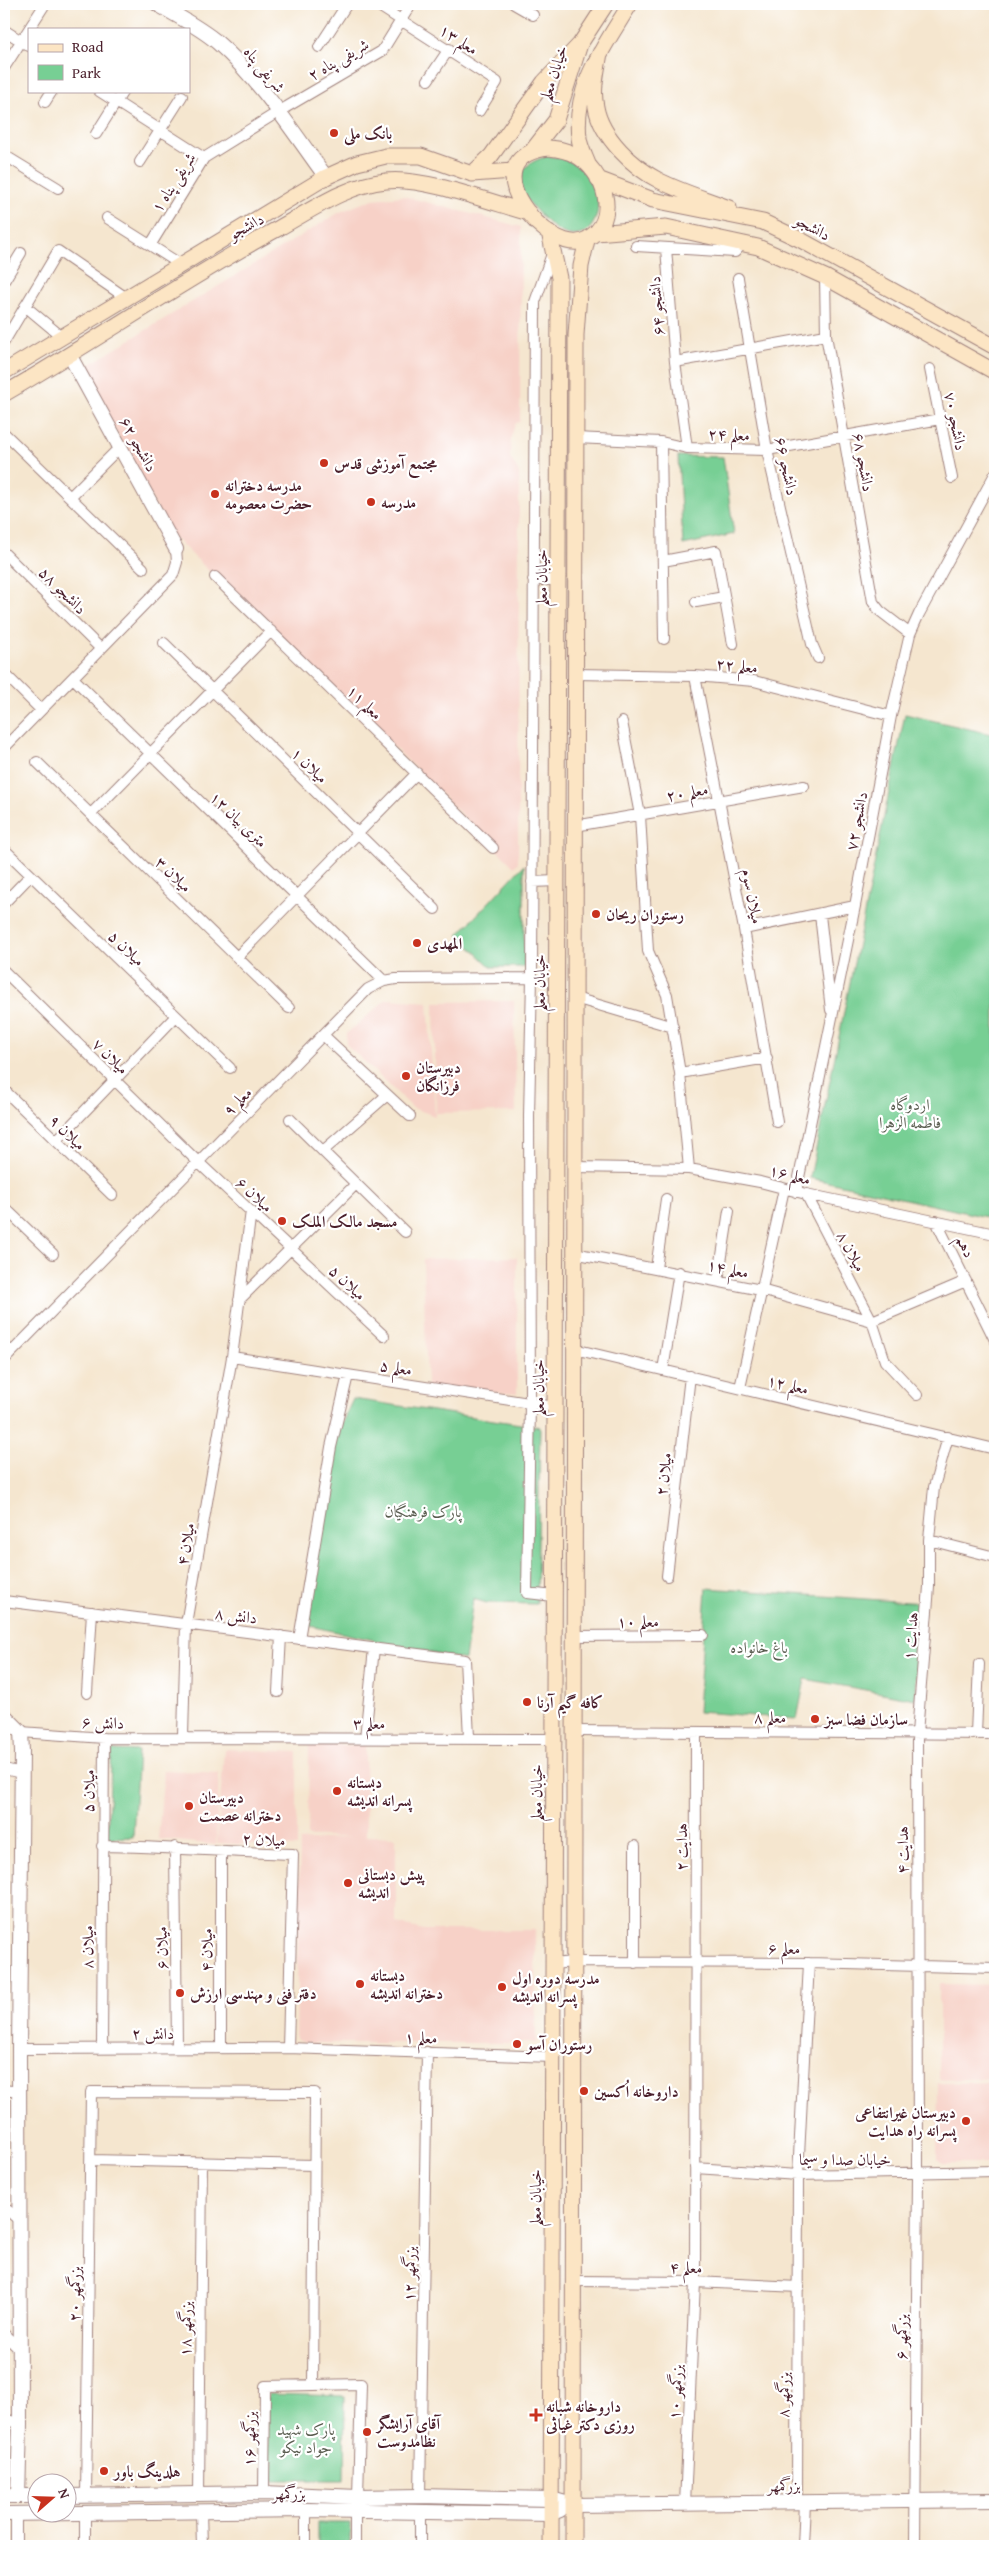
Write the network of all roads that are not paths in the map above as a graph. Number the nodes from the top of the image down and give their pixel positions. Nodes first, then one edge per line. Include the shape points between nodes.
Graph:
1 (44, 4) edge
2 (157, 4) edge
3 (347, 4) edge
4 (376, 4) edge
5 (411, 4) edge
6 (514, 4) edge
7 (606, 4) edge
8 (630, 4) edge
9 (533, 16) dead end
10 (402, 20) junction
11 (33, 28) edge
12 (4, 30) edge
13 (25, 44) edge
14 (580, 44) junction
15 (318, 47) dead end
16 (448, 49) junction
17 (600, 54) junction
18 (4, 68) edge
19 (428, 80) dead end
20 (51, 92) edge
21 (101, 92) edge
22 (121, 92) edge
23 (182, 96) dead end
24 (45, 102) dead end
25 (116, 102) junction
26 (479, 111) dead end
27 (278, 112) junction
28 (160, 130) junction
29 (96, 134) dead end
30 (532, 152) junction
31 (4, 155) edge
32 (204, 158) junction
33 (140, 162) dead end
34 (588, 165) junction
35 (513, 171) junction
36 (472, 174) junction
37 (326, 177) junction
38 (598, 179) junction
39 (58, 188) dead end
40 (670, 204) junction
41 (529, 212) junction
42 (107, 218) dead end
43 (763, 222) junction
44 (666, 228) junction
45 (549, 232) junction
46 (591, 236) junction
47 (222, 239) junction
48 (743, 243) junction
49 (151, 244) junction
50 (636, 246) dead end
51 (666, 248) junction
52 (553, 250) junction
53 (21, 253) dead end
54 (233, 253) junction
55 (180, 264) junction
56 (825, 277) junction
57 (738, 278) dead end
58 (4, 281) edge
59 (125, 297) junction
60 (25, 306) junction
61 (559, 334) junction
62 (576, 335) junction
63 (826, 335) junction
64 (61, 336) junction
65 (4, 342) edge
66 (995, 347) edge
67 (750, 349) junction
68 (70, 356) junction
69 (675, 362) junction
70 (930, 369) dead end
71 (4, 372) edge
72 (995, 372) edge
73 (4, 394) edge
74 (940, 419) junction
75 (4, 433) edge
76 (845, 436) junction
77 (576, 438) junction
78 (662, 442) junction
79 (121, 446) junction
80 (687, 448) junction
81 (767, 450) junction
82 (995, 474) edge
83 (952, 478) dead end
84 (70, 497) junction
85 (176, 549) joint
86 (4, 553) edge
87 (663, 561) junction
88 (142, 568) dead end
89 (215, 577) dead end
90 (533, 580) junction
91 (558, 580) junction
92 (724, 597) junction
93 (696, 602) dead end
94 (271, 631) junction
95 (910, 634) junction
96 (664, 640) dead end
97 (164, 643) dead end
98 (733, 644) dead end
99 (101, 649) junction
100 (818, 658) dead end
101 (4, 673) edge
102 (575, 674) junction
103 (695, 676) junction
104 (73, 678) junction
105 (213, 691) junction
106 (41, 710) junction
107 (891, 716) junction
108 (622, 722) dead end
109 (4, 748) edge
110 (150, 754) junction
111 (557, 759) junction
112 (575, 760) junction
113 (37, 762) dead end
114 (417, 773) junction
115 (804, 786) dead end
116 (719, 801) junction
117 (91, 814) junction
118 (640, 815) junction
119 (575, 826) junction
120 (358, 833) junction
121 (493, 848) dead end
122 (4, 849) edge
123 (31, 875) junction
124 (557, 881) junction
125 (532, 882) junction
126 (296, 896) junction
127 (4, 903) edge
128 (855, 906) junction
129 (435, 909) dead end
130 (820, 915) junction
131 (744, 929) junction
132 (237, 957) junction
133 (4, 971) edge
134 (532, 978) junction
135 (384, 981) junction
136 (575, 998) junction
137 (289, 1008) dead end
138 (176, 1016) junction
139 (832, 1021) junction
140 (673, 1027) junction
141 (323, 1035) junction
142 (767, 1058) junction
143 (230, 1068) dead end
144 (680, 1073) junction
145 (115, 1080) junction
146 (4, 1090) edge
147 (386, 1096) junction
148 (410, 1116) dead end
149 (290, 1119) dead end
150 (777, 1122) dead end
151 (56, 1141) junction
152 (323, 1152) junction
153 (198, 1162) junction
154 (574, 1167) junction
155 (689, 1169) junction
156 (355, 1185) junction
157 (784, 1189) junction
158 (801, 1193) junction
159 (112, 1195) dead end
160 (666, 1199) dead end
161 (4, 1207) edge
162 (251, 1211) junction
163 (729, 1211) dead end
164 (936, 1220) junction
165 (405, 1232) dead end
166 (995, 1234) edge
167 (291, 1249) junction
168 (574, 1253) junction
169 (53, 1254) dead end
170 (656, 1268) junction
171 (679, 1272) junction
172 (718, 1281) junction
173 (966, 1281) junction
174 (761, 1290) junction
175 (239, 1300) junction
176 (872, 1321) junction
177 (384, 1336) dead end
178 (995, 1340) edge
179 (574, 1349) junction
180 (6, 1352) edge
181 (232, 1357) junction
182 (664, 1370) junction
183 (348, 1375) junction
184 (690, 1376) junction
185 (740, 1388) junction
186 (917, 1395) dead end
187 (530, 1403) junction
188 (555, 1407) junction
189 (948, 1437) junction
190 (995, 1449) edge
191 (929, 1540) junction
192 (995, 1557) edge
193 (667, 1576) dead end
194 (554, 1596) junction
195 (4, 1601) edge
196 (92, 1612) junction
197 (186, 1624) junction
198 (703, 1635) dead end
199 (281, 1636) junction
200 (574, 1636) junction
201 (299, 1639) junction
202 (374, 1648) junction
203 (979, 1664) dead end
204 (278, 1692) dead end
205 (87, 1693) dead end
206 (4, 1715) edge
207 (574, 1731) junction
208 (21, 1732) junction
209 (696, 1732) junction
210 (918, 1733) junction
211 (976, 1733) junction
212 (995, 1734) edge
213 (183, 1736) junction
214 (469, 1737) junction
215 (104, 1738) junction
216 (365, 1738) junction
217 (554, 1739) junction
218 (4, 1769) edge
219 (22, 1773) junction
220 (102, 1846) junction
221 (635, 1846) dead end
222 (175, 1847) junction
223 (221, 1852) junction
224 (573, 1962) junction
225 (635, 1962) junction
226 (696, 1963) junction
227 (809, 1963) junction
228 (553, 1964) junction
229 (917, 1966) junction
230 (995, 1968) edge
231 (102, 2048) junction
232 (178, 2048) junction
233 (221, 2048) junction
234 (288, 2048) junction
235 (19, 2049) junction
236 (427, 2052) junction
237 (553, 2057) junction
238 (4, 2090) edge
239 (19, 2092) junction
240 (91, 2160) junction
241 (202, 2162) junction
242 (314, 2165) junction
243 (695, 2168) junction
244 (995, 2171) edge
245 (918, 2174) junction
246 (798, 2175) junction
247 (4, 2207) edge
248 (21, 2222) junction
249 (573, 2281) junction
250 (695, 2282) junction
251 (799, 2287) junction
252 (4, 2334) edge
253 (20, 2351) junction
254 (314, 2385) junction
255 (4, 2418) edge
256 (20, 2425) junction
257 (264, 2493) junction
258 (136, 2495) junction
259 (199, 2495) junction
260 (4, 2496) edge
261 (18, 2496) junction
262 (28, 2496) edge
263 (420, 2496) junction
264 (78, 2497) edge
265 (86, 2497) junction
266 (995, 2500) edge
267 (914, 2501) junction
268 (801, 2502) junction
269 (357, 2503) junction
270 (685, 2504) junction
271 (573, 2505) junction
272 (551, 2507) junction
273 (306, 2510) junction
274 (201, 2511) junction
275 (136, 2512) junction
276 (420, 2512) junction
277 (10, 2514) edge
278 (85, 2514) junction
279 (16, 2546) edge
280 (85, 2546) edge
281 (202, 2546) edge
282 (306, 2546) edge
283 (355, 2546) edge
284 (420, 2546) edge
285 (551, 2546) edge
286 (572, 2546) edge
287 (803, 2546) edge
288 (915, 2546) edge

1 - 11 street
2 - 27 street, شریفی پناه via 217,42
3 - 15 street
4 - 10 street, معلم ۱۳
5 - 10 street, شریفی پناه ۲
6 - 9 street
7 - 14 main road, خیابان معلم
8 - 17 main road, خیابان معلم
10 - 16 street, معلم ۱۳
10 - 27 street, شریفی پناه ۲ via 382,51
12 - 13 street
13 - 18 street
14 - 30 main road, خیابان معلم via 556,120
14 - 36 main road via 544,82 491,156
16 - 19 street
16 - 26 street, معلم ۱۳ via 497,82
17 - 34 main road, خیابان معلم via 586,78 580,105 579,140
17 - 43 main road via 595,83 596,108 605,131 628,158 659,181
20 - 24 street
21 - 25 street
22 - 25 street
23 - 28 street
25 - 28 street
25 - 29 street
27 - 32 street, شریفی پناه ۱
27 - 37 street, شریفی پناه
28 - 32 street
28 - 33 street
30 - 34 main road via 549,148 562,150 576,155
30 - 35 main road via 520,160
31 - 39 street
32 - 49 street, شریفی پناه ۱
34 - 38 main road
35 - 36 main road, دانشجو
35 - 41 main road via 515,195
36 - 37 main road, دانشجو via 421,156 386,156 357,163
37 - 47 main road, دانشجو
38 - 40 main road, دانشجو
38 - 46 main road via 606,214 602,226
40 - 43 main road, دانشجو
40 - 44 main road
41 - 45 main road
41 - 54 main road, دانشجو via 415,182 388,180 359,185
42 - 49 street
43 - 66 main road, دانشجو via 799,238
44 - 46 main road
44 - 48 main road
45 - 46 main road via 568,242 582,242
45 - 52 main road, خیابان معلم
46 - 62 main road via 581,266
47 - 54 main road
47 - 55 main road, دانشجو
48 - 51 street via 735,252
48 - 56 main road
49 - 55 street
50 - 51 street
51 - 69 street, دانشجو ۶۴
52 - 61 main road, خیابان معلم via 559,278
52 - 90 street via 535,302
53 - 58 street
54 - 68 main road, دانشجو
55 - 59 main road, دانشجو
56 - 63 street, دانشجو ۶۸
56 - 72 main road
57 - 67 street, دانشجو ۶۶
59 - 60 street via 58,251
59 - 64 main road, دانشجو
60 - 64 street
60 - 65 street
61 - 62 main road
61 - 91 main road, خیابان معلم
62 - 77 main road
63 - 67 street
63 - 76 street, دانشجو ۶۸
64 - 71 main road, دانشجو
67 - 69 street
67 - 81 street, دانشجو ۶۶
68 - 73 main road, دانشجو
68 - 79 street, دانشجو ۶۲
69 - 80 street, دانشجو ۶۴
70 - 74 street, دانشجو ۷۰
74 - 76 street, معلم ۲۴
74 - 83 street, دانشجو ۷۰
75 - 84 street
76 - 81 street, معلم ۲۴
76 - 95 street, دانشجو ۶۸ via 873,602
77 - 78 street, معلم ۲۴
77 - 102 main road
78 - 80 street, معلم ۲۴
78 - 87 street
79 - 84 street
79 - 85 street, دانشجو ۶۲
80 - 81 street, معلم ۲۴
81 - 100 street, دانشجو ۶۶
82 - 95 street, دانشجو ۷۲
84 - 88 street
85 - 99 street via 173,575
86 - 99 street, دانشجو ۵۸
87 - 92 street via 716,551
87 - 96 street
89 - 94 street, معلم ۱۱
90 - 91 street
90 - 125 street
91 - 111 main road, خیابان معلم
92 - 93 street
92 - 98 street
94 - 105 street
94 - 114 street, معلم ۱۱
95 - 107 street, دانشجو ۷۲
97 - 105 street, میلان ۱
99 - 104 street
101 - 106 street
102 - 103 street, معلم ۲۲
102 - 112 main road
103 - 107 street, معلم ۲۲ via 754,681
103 - 116 street, میلان سوم
104 - 106 street
104 - 110 street, ۱۲ متری بیان
105 - 110 street
105 - 120 street, میلان ۱
106 - 109 street
107 - 128 street, دانشجو ۷۲
108 - 118 street
110 - 117 street
110 - 126 street, ۱۲ متری بیان
111 - 112 main road
111 - 124 main road, خیابان معلم
112 - 119 main road
113 - 117 street, میلان ۳
114 - 120 street
114 - 121 street, معلم ۱۱
115 - 116 street, معلم ۲۰
116 - 118 street, معلم ۲۰
116 - 131 street, میلان سوم
117 - 132 street, میلان ۳
118 - 119 street, معلم ۲۰
118 - 140 street via 648,951 667,995
119 - 136 main road
120 - 126 street
120 - 129 street, میلان ۱
122 - 123 street, میلان ۵
123 - 127 street
123 - 138 street, میلان ۵
124 - 125 street
124 - 188 main road, خیابان معلم
125 - 134 street
126 - 132 street
126 - 135 street, ۱۲ متری بیان
128 - 130 street
128 - 139 street, دانشجو ۷۲
130 - 131 street
130 - 139 street
131 - 142 street, میلان سوم
132 - 137 street, میلان ۳
133 - 145 street, میلان ۷
134 - 135 street, معلم ۹
134 - 187 street
135 - 141 street, معلم ۹ via 368,989
136 - 140 street
136 - 154 main road
138 - 143 street, میلان ۵
138 - 145 street
139 - 158 street, دانشجو ۷۲
140 - 144 street
141 - 147 street
141 - 153 street, معلم ۹
142 - 144 street
142 - 150 street, میلان سوم
144 - 155 street
145 - 151 street
145 - 153 street, میلان ۷
146 - 151 street, میلان ۹
147 - 148 street
147 - 152 street
149 - 152 street
151 - 159 street, میلان ۹
152 - 156 street
153 - 162 street, میلان ۶
153 - 180 street, معلم ۹
154 - 155 street, معلم ۱۶
154 - 168 main road
155 - 157 street, معلم ۱۶
156 - 165 street
156 - 167 street
157 - 158 street, معلم ۱۶
157 - 174 street
158 - 164 street, معلم ۱۶
158 - 176 street, میلان ۸
160 - 170 street
161 - 169 street
162 - 167 street, میلان ۶
162 - 175 street, میلان ۴
163 - 172 street
164 - 166 street, معلم ۱۶
164 - 173 street, دهم
167 - 175 street
167 - 177 street, میلان ۵
168 - 170 street, معلم ۱۴
168 - 179 main road
170 - 171 street, معلم ۱۴
171 - 172 street, معلم ۱۴
171 - 182 street
172 - 174 street, معلم ۱۴
173 - 176 street
173 - 178 street, دهم
174 - 176 street, معلم ۱۴
174 - 185 street
175 - 181 street, میلان ۴
176 - 186 street, میلان ۸ via 885,1361
179 - 182 street, معلم ۱۲
179 - 200 main road
181 - 183 street, معلم ۵
181 - 197 street, میلان ۴
182 - 184 street, معلم ۱۲
183 - 187 street, معلم ۵
183 - 201 street via 331,1447
184 - 185 street, معلم ۱۲
184 - 193 street, میلان ۲
185 - 189 street, معلم ۱۲
187 - 188 street, معلم ۵
187 - 194 street via 527,1593
188 - 194 main road, خیابان معلم
189 - 190 street, معلم ۱۲
189 - 191 street, هدایت ۱ via 934,1487
191 - 192 street
191 - 210 street, هدایت ۱ via 929,1587
194 - 217 main road, خیابان معلم
195 - 196 street, دانش ۸
196 - 197 street, دانش ۸
196 - 205 street
197 - 199 street, دانش ۸
197 - 213 street, میلان ۴
198 - 200 street, معلم ۱۰
199 - 201 street, دانش ۸
199 - 204 street
200 - 207 main road
201 - 202 street, دانش ۸
202 - 214 street, دانش ۸ via 465,1660
202 - 216 street
203 - 211 street
206 - 208 street
207 - 209 street, معلم ۸
207 - 224 main road
208 - 215 street, دانش ۶
208 - 219 street
209 - 210 street, معلم ۸
209 - 226 street, هدایت ۲
210 - 211 street, معلم ۸
210 - 229 street, هدایت ۴
211 - 212 street, معلم ۸
213 - 215 street, دانش ۶
213 - 216 street, معلم ۳
214 - 216 street, معلم ۳
214 - 217 street, معلم ۳
215 - 220 street, میلان ۵
217 - 228 main road, خیابان معلم
218 - 219 street
219 - 235 street
220 - 222 street, میلان ۲
220 - 231 street, میلان ۸
221 - 225 street
222 - 223 street, میلان ۲
222 - 232 street, میلان ۶
223 - 233 street, میلان ۴
223 - 234 street, میلان ۲ via 292,1854
224 - 225 street, معلم ۶
224 - 228 street, معلم ۶
224 - 249 main road
225 - 226 street, معلم ۶
226 - 227 street, معلم ۶
226 - 243 street, هدایت ۲
227 - 229 street, معلم ۶
227 - 246 street, بزرگمهر ۸
228 - 237 main road, خیابان معلم
229 - 230 street, معلم ۶
229 - 245 street, هدایت ۴
231 - 232 street, دانش ۲
231 - 235 street, دانش ۲
232 - 233 street, دانش ۲
233 - 234 street, دانش ۲
234 - 236 street, معلم ۱
235 - 239 street
236 - 237 street, معلم ۱
236 - 263 street, بزرگمهر ۱۲
237 - 272 main road, خیابان معلم
238 - 239 street
239 - 248 street
240 - 241 street
240 - 242 street, بزرگمهر ۲۰ via 91,2092 315,2093
240 - 265 street, بزرگمهر ۲۰
241 - 242 street
241 - 259 street, بزرگمهر ۱۸
242 - 254 street
243 - 246 street, خیابان صدا و سیما
243 - 250 street, بزرگمهر ۱۰
244 - 245 street, خیابان صدا و سیما
245 - 246 street, خیابان صدا و سیما
245 - 267 street, بزرگمهر ۶
246 - 251 street, بزرگمهر ۸
247 - 248 street
248 - 253 street
249 - 250 street, معلم ۴
249 - 271 main road
250 - 251 street, معلم ۴
250 - 270 street, بزرگمهر ۱۰
251 - 268 street, بزرگمهر ۸
252 - 253 street
253 - 256 street
254 - 257 street, بزرگمهر ۱۶ via 266,2385
254 - 269 street via 361,2384
255 - 256 street
256 - 261 street
257 - 259 street, بزرگمهر
257 - 269 street, بزرگمهر
258 - 259 street, بزرگمهر
258 - 265 street, بزرگمهر
258 - 275 street
260 - 261 street
261 - 262 street
263 - 269 street, بزرگمهر
263 - 272 street, بزرگمهر
264 - 265 street, بزرگمهر
266 - 267 street, بزرگمهر
267 - 268 street, بزرگمهر
267 - 288 street, بزرگمهر ۶
268 - 270 street, بزرگمهر
268 - 287 street, بزرگمهر ۸
269 - 273 street, بزرگمهر
269 - 276 street, بزرگمهر
269 - 283 street
270 - 271 street, بزرگمهر
271 - 272 street, بزرگمهر
271 - 286 main road
272 - 276 street, بزرگمهر
272 - 285 main road, خیابان معلم
273 - 274 street, بزرگمهر
273 - 282 street
274 - 275 street, بزرگمهر
274 - 281 street
275 - 278 street, بزرگمهر
276 - 284 street
277 - 278 street, بزرگمهر
277 - 279 street
278 - 280 street

